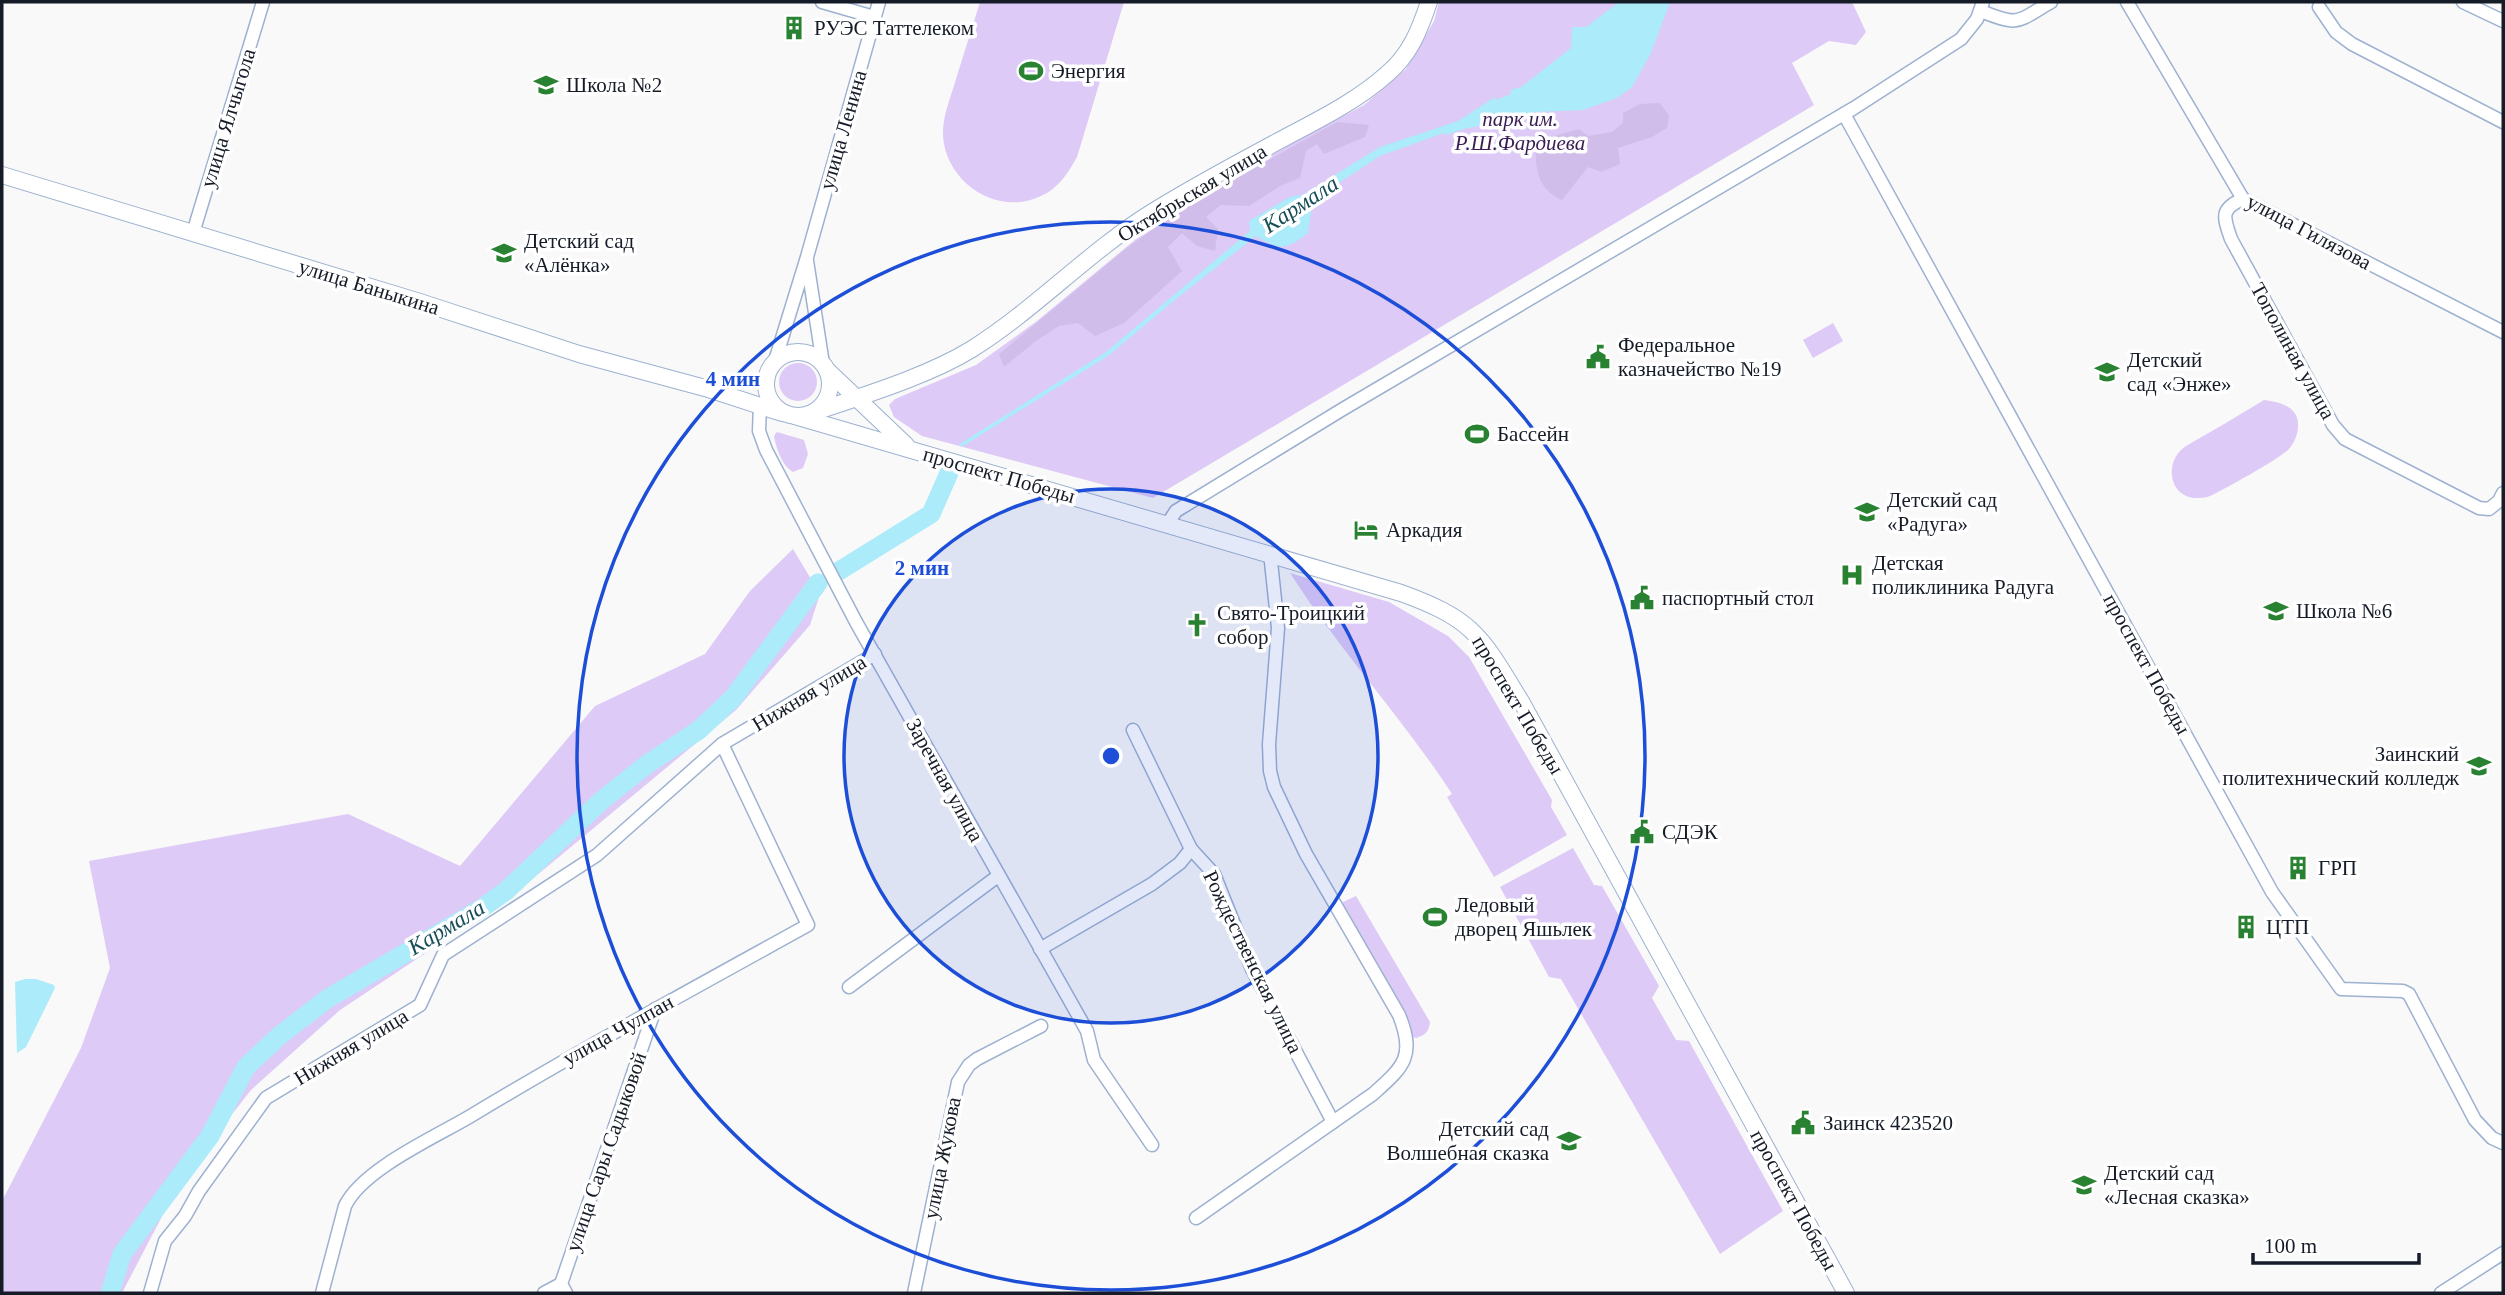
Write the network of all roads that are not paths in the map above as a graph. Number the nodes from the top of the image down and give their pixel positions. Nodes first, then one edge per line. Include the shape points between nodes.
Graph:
1 (262, 2) edge
2 (822, 2) edge
3 (879, 2) edge
4 (1429, 2) edge
5 (2051, 2) edge
6 (2127, 2) edge
7 (2463, 2) edge
8 (1982, 6) edge
9 (2319, 7) dead end
10 (874, 18) junction
11 (2503, 21) edge
12 (1844, 114) junction
13 (2503, 122) edge
14 (2, 175) edge
15 (2243, 199) junction
16 (194, 233) junction
17 (807, 257) junction
18 (2503, 332) edge
19 (775, 360) junction
20 (825, 367) junction
21 (765, 385) junction
22 (737, 397) junction
23 (855, 398) junction
24 (760, 405) junction
25 (815, 412) junction
26 (789, 415) junction
27 (910, 449) junction
28 (2503, 493) edge
29 (1168, 523) junction
30 (1272, 555) junction
31 (875, 654) junction
32 (1133, 730) dead end
33 (722, 744) junction
34 (1191, 849) junction
35 (998, 876) junction
36 (1040, 949) junction
37 (849, 987) dead end
38 (655, 1009) junction
39 (1041, 1026) dead end
40 (1333, 1122) junction
41 (2503, 1143) edge
42 (1152, 1145) dead end
43 (1196, 1218) dead end
44 (2503, 1253) edge
45 (564, 1289) edge
46 (150, 1293) edge
47 (322, 1293) edge
48 (544, 1293) edge
49 (915, 1293) edge
50 (1846, 1293) edge
51 (2441, 1293) edge

1 - 16 street, улица Ялчыгола
2 - 10 street
3 - 10 street, улица Ленина
4 - 23 main road, Октябрьская улица via 1403,58 1356,97 1152,212 971,349
5 - 8 street via 2017,22 2006,22
6 - 15 street, улица Гилязова
7 - 11 street
8 - 12 street via 1967,33 1954,45
9 - 13 street via 2336,32 2352,44
10 - 17 street, улица Ленина
12 - 29 street via 1343,409 1177,511
12 - 41 street, проспект Победы via 2272,891 2340,989 2409,994 2475,1120
14 - 16 main road, улица Баныкина
15 - 18 street, улица Гилязова
15 - 28 street, Тополиная улица via 2226,211 2231,239 2345,439 2479,508 2489,509
16 - 22 main road, улица Баныкина via 579,354
17 - 19 street, улица Ленина
17 - 20 street
19 - 20 main road via 800,352 813,355
19 - 21 main road
20 - 23 main road
20 - 25 main road via 830,390
21 - 22 main road
21 - 26 main road via 772,404
22 - 24 main road, улица Баныкина
23 - 25 main road, Октябрьская улица
23 - 27 main road
24 - 26 main road, проспект Победы
24 - 31 street, Заречная улица via 759,431 766,450
25 - 26 main road
26 - 27 main road, проспект Победы
27 - 29 main road, проспект Победы
29 - 30 main road, проспект Победы
30 - 40 street via 1278,628 1270,771 1306,854 1399,1015 1407,1039 1402,1066
30 - 50 main road, проспект Победы via 1428,603 1472,628 1482,639 1522,703
31 - 33 street, Нижняя улица
31 - 35 street, Заречная улица
32 - 34 street, Рождественская улица
33 - 38 street, улица Чулпан via 808,925
33 - 46 street, Нижняя улица via 597,855 443,954 420,1005 266,1098 165,1241
34 - 36 street via 1152,884
34 - 40 street, Рождественская улица via 1214,874 1252,969
35 - 36 street, Заречная улица
35 - 37 street
36 - 42 street, Заречная улица via 1087,1031 1094,1059
38 - 45 street, улица Сары Садыковой
38 - 47 street, улица Чулпан via 361,1183 341,1217
39 - 49 street, улица Жукова via 977,1059 958,1082
40 - 43 street
44 - 51 street
45 - 48 street

